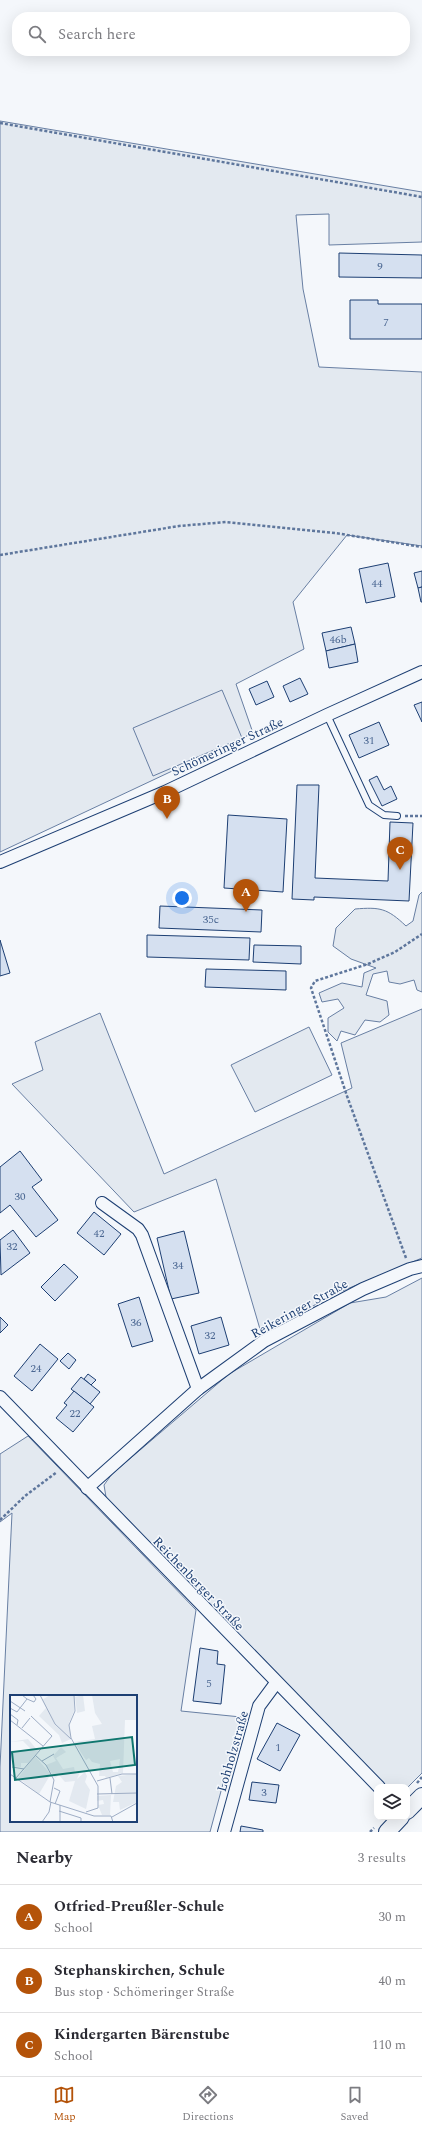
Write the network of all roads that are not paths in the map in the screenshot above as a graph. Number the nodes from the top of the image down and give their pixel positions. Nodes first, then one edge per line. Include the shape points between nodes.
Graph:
1 (422, 672) edge
2 (327, 715) junction
3 (397, 816) road end
4 (0, 862) edge
5 (102, 1202) dead end
6 (422, 1266) edge
7 (198, 1389) junction
8 (0, 1397) edge
9 (87, 1488) junction
10 (276, 1683) junction
11 (376, 1784) edge
12 (422, 1796) edge
13 (410, 1808) edge
14 (398, 1820) edge
15 (224, 1832) edge
16 (387, 1832) edge

1 - 2 street, Schömeringer Straße
2 - 3 lane via 369,805 384,815
2 - 4 street, Schömeringer Straße via 165,792
5 - 7 street via 138,1229 142,1235
6 - 7 street, Reikeringer Straße via 329,1306 264,1341
7 - 9 street, Reikeringer Straße
8 - 9 street, Reichenberger Straße
9 - 10 street, Reichenberger Straße
10 - 11 street, Reichenberger Straße
10 - 15 street, Lohholzstraße via 259,1706
12 - 13 main road
14 - 16 main road

